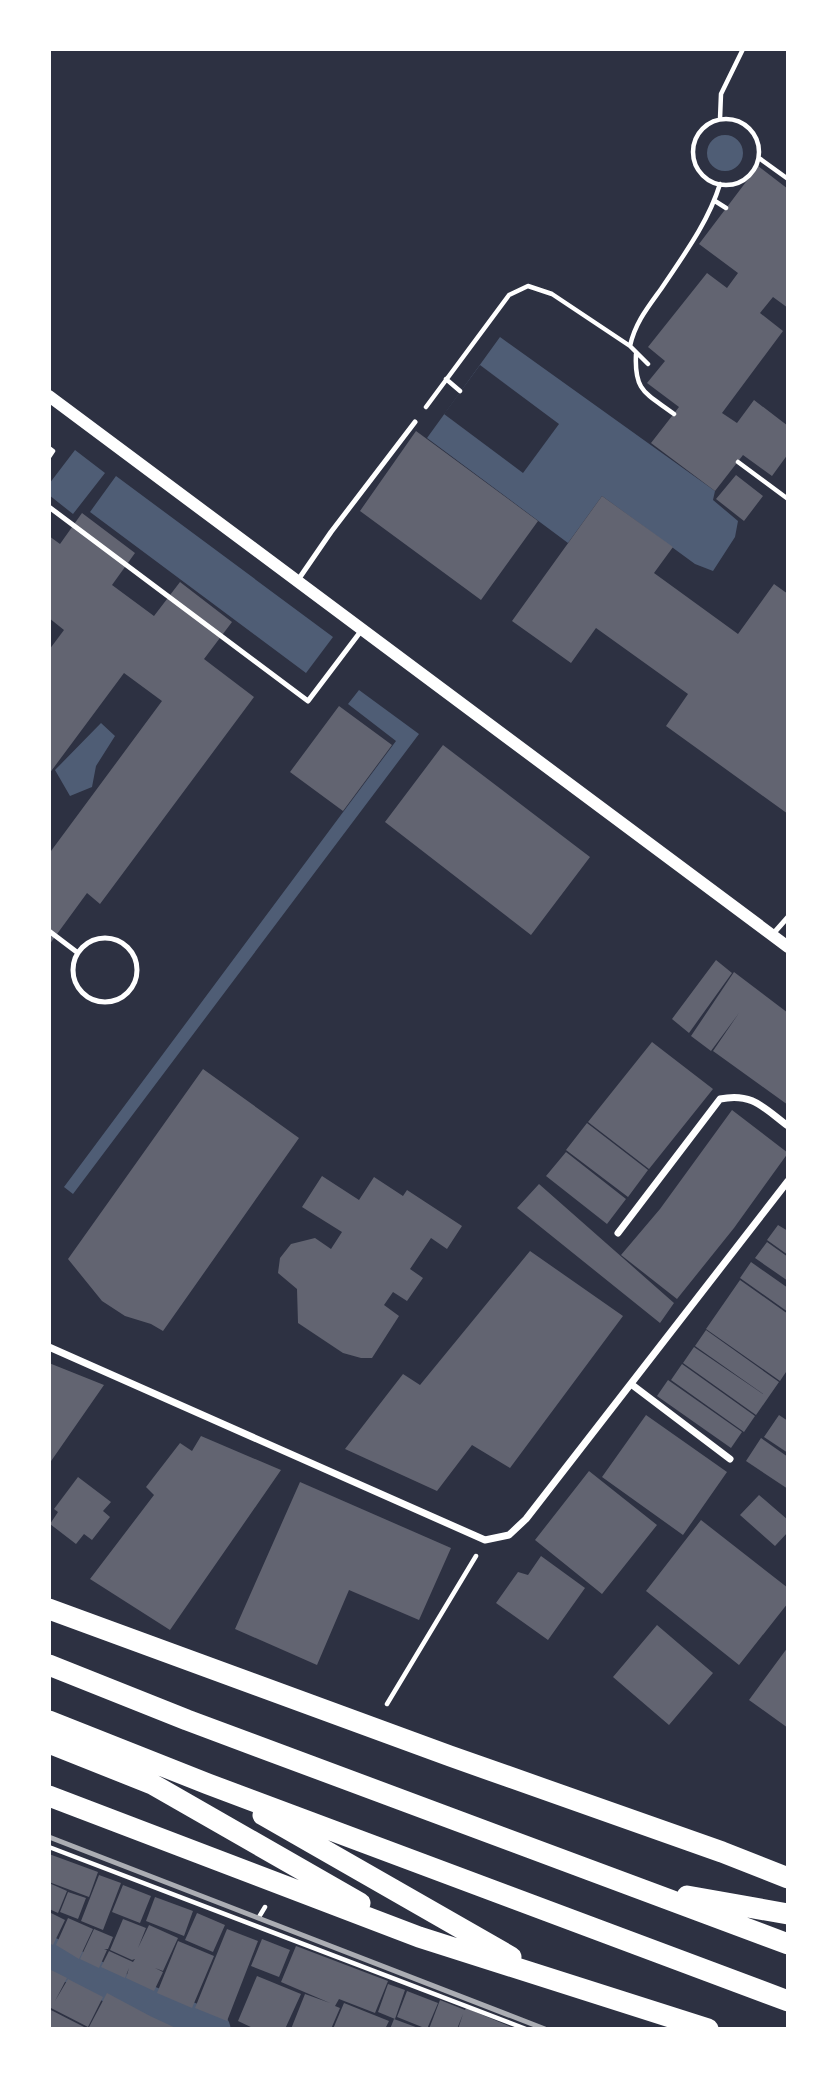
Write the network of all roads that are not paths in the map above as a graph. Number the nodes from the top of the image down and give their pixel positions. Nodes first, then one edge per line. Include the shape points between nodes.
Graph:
1 (49, 396) edge
2 (415, 422) road end
3 (49, 507) edge
4 (296, 582) junction
5 (361, 631) junction
6 (788, 917) edge
7 (49, 931) edge
8 (772, 935) junction
9 (788, 947) edge
10 (78, 953) junction
11 (788, 1126) edge
12 (788, 1181) edge
13 (618, 1233) dead end
14 (49, 1347) edge
15 (631, 1384) junction
16 (730, 1458) dead end
17 (49, 1609) edge
18 (49, 1664) edge
19 (49, 1671) edge
20 (49, 1721) edge
21 (49, 1743) edge
22 (208, 1784) junction
23 (49, 1796) edge
24 (788, 1878) edge
25 (788, 1914) edge
26 (419, 1937) junction
27 (788, 1944) edge
28 (788, 2001) edge
29 (680, 2029) edge
30 (708, 2029) edge

1 - 4 street
2 - 4 lane
3 - 5 lane via 308,701
4 - 5 street
5 - 8 street
6 - 8 lane
7 - 10 lane
8 - 9 street
10 - 10 lane via 74,978 85,995 104,1003 131,989 136,979 135,957 121,941 99,938
11 - 13 street via 754,1100 720,1099
12 - 15 street
14 - 15 street via 485,1540 509,1535 526,1520
15 - 16 street
17 - 24 highway
18 - 27 highway
19 - 25 highway via 193,1730 582,1871
20 - 22 highway
21 - 26 highway via 152,1784
22 - 28 highway
22 - 29 highway via 550,1979
23 - 26 highway
26 - 30 highway

